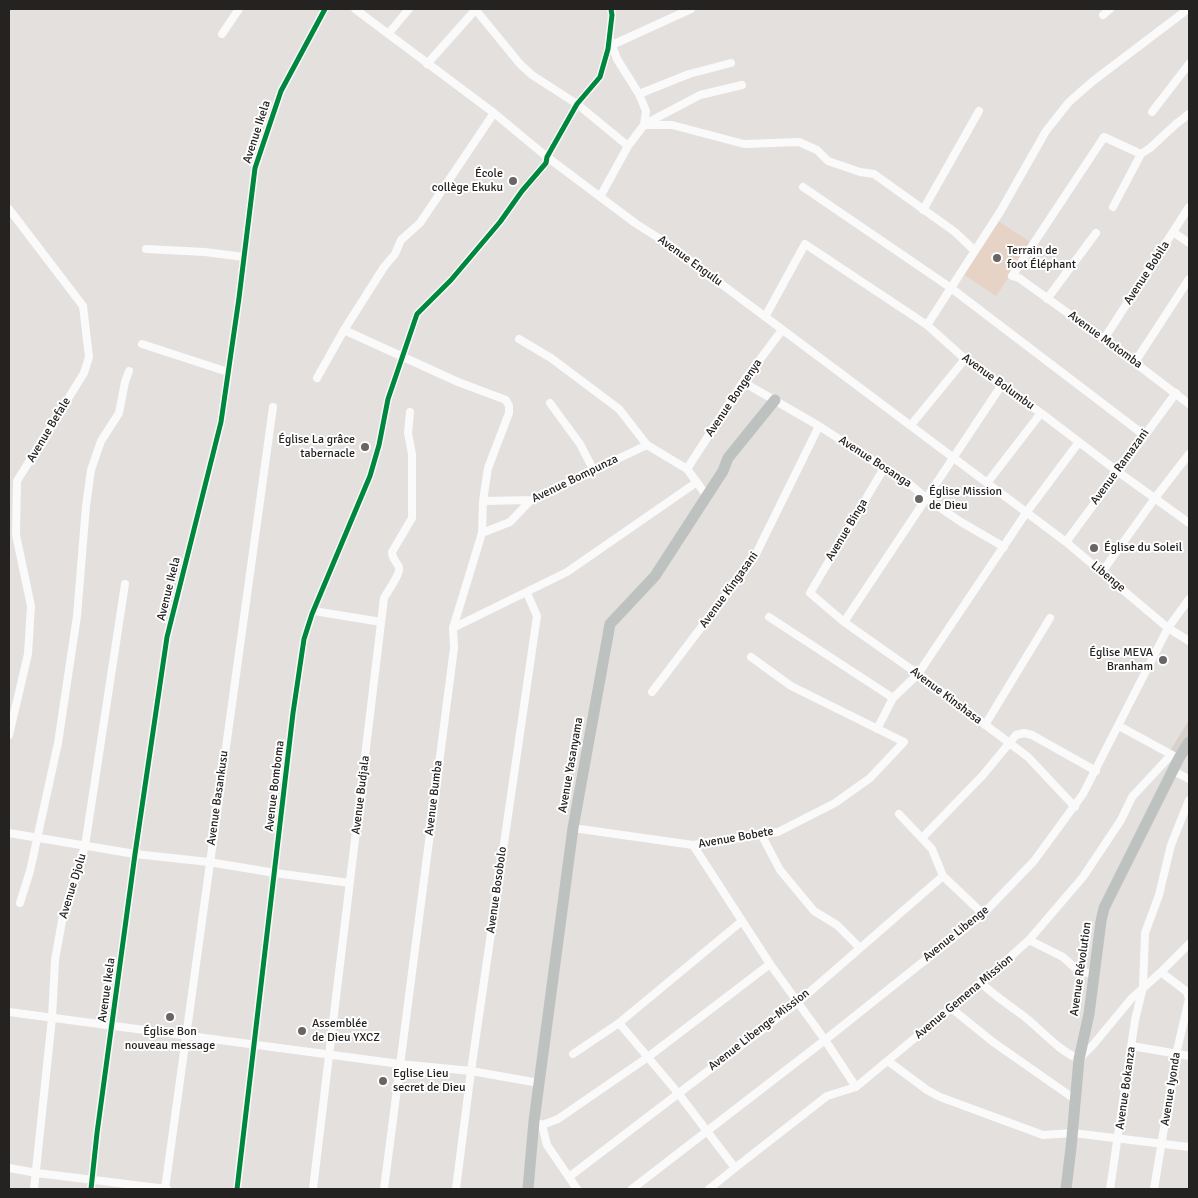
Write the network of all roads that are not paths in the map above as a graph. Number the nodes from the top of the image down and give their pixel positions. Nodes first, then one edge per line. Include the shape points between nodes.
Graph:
1 (239, 9) edge
2 (325, 9) edge
3 (355, 9) edge
4 (410, 9) edge
5 (476, 9) edge
6 (611, 9) edge
7 (691, 9) edge
8 (1110, 9) edge
9 (1188, 9) edge
10 (1103, 15) dead end
11 (222, 34) dead end
12 (388, 34) junction
13 (610, 42) junction
14 (731, 63) dead end
15 (427, 64) junction
16 (1189, 64) edge
17 (742, 85) dead end
18 (639, 94) junction
19 (577, 104) junction
20 (979, 111) dead end
21 (1152, 112) dead end
22 (494, 113) junction
23 (1189, 114) edge
24 (644, 125) junction
25 (628, 146) junction
26 (1140, 154) junction
27 (547, 157) junction
28 (803, 187) dead end
29 (600, 196) junction
30 (1113, 207) dead end
31 (1189, 207) edge
32 (9, 209) edge
33 (923, 210) junction
34 (1173, 232) junction
35 (1096, 233) dead end
36 (1189, 243) edge
37 (146, 249) dead end
38 (975, 250) junction
39 (244, 257) junction
40 (1189, 279) edge
41 (951, 288) junction
42 (1047, 300) junction
43 (765, 317) junction
44 (927, 325) junction
45 (344, 330) junction
46 (782, 330) junction
47 (519, 339) dead end
48 (1104, 339) junction
49 (142, 344) dead end
50 (402, 355) junction
51 (965, 359) junction
52 (1135, 362) junction
53 (129, 372) dead end
54 (228, 372) junction
55 (317, 378) dead end
56 (743, 382) junction
57 (1001, 386) junction
58 (1176, 393) junction
59 (775, 400) junction
60 (550, 403) dead end
61 (1189, 404) edge
62 (273, 407) dead end
63 (410, 412) dead end
64 (1041, 413) junction
65 (911, 425) junction
66 (819, 426) junction
67 (1144, 435) junction
68 (1079, 442) junction
69 (647, 445) junction
70 (1189, 454) edge
71 (954, 458) junction
72 (884, 468) junction
73 (593, 469) junction
74 (687, 469) junction
75 (1117, 471) junction
76 (697, 482) junction
77 (987, 483) junction
78 (707, 496) junction
79 (1155, 498) junction
80 (927, 499) junction
81 (531, 500) junction
82 (483, 501) junction
83 (1026, 513) junction
84 (1189, 523) edge
85 (482, 533) junction
86 (1066, 542) junction
87 (1004, 546) junction
88 (1102, 572) junction
89 (125, 584) dead end
90 (527, 593) junction
91 (810, 593) joint
92 (1189, 599) edge
93 (314, 611) junction
94 (769, 617) dead end
95 (1050, 618) dead end
96 (382, 622) junction
97 (844, 622) junction
98 (454, 628) junction
99 (1168, 628) junction
100 (1189, 641) edge
101 (751, 656) dead end
102 (918, 674) junction
103 (652, 692) dead end
104 (893, 698) junction
105 (985, 726) junction
106 (1119, 726) junction
107 (876, 729) junction
108 (9, 735) edge
109 (1189, 742) edge
110 (1008, 743) junction
111 (1175, 756) junction
112 (1096, 771) junction
113 (1173, 771) junction
114 (1189, 779) edge
115 (1189, 800) edge
116 (1075, 807) junction
117 (899, 814) dead end
118 (573, 828) junction
119 (9, 833) edge
120 (761, 834) junction
121 (37, 838) junction
122 (922, 838) junction
123 (692, 845) junction
124 (85, 846) junction
125 (135, 854) junction
126 (209, 862) junction
127 (275, 873) junction
128 (943, 876) junction
129 (350, 883) junction
130 (20, 903) dead end
131 (983, 914) junction
132 (742, 921) junction
133 (1029, 940) junction
134 (1189, 944) edge
135 (860, 948) junction
136 (770, 964) junction
137 (1162, 972) junction
138 (1094, 975) junction
139 (981, 983) junction
140 (1143, 988) junction
141 (797, 1002) junction
142 (951, 1008) junction
143 (9, 1012) edge
144 (52, 1018) junction
145 (619, 1023) junction
146 (112, 1026) junction
147 (186, 1035) junction
148 (825, 1040) junction
149 (255, 1045) junction
150 (1132, 1046) junction
151 (330, 1054) junction
152 (573, 1054) dead end
153 (1176, 1055) junction
154 (1189, 1056) edge
155 (648, 1057) junction
156 (1079, 1058) junction
157 (888, 1061) junction
158 (400, 1064) junction
159 (471, 1071) junction
160 (539, 1083) junction
161 (856, 1087) junction
162 (678, 1093) junction
163 (1076, 1100) junction
164 (538, 1123) junction
165 (707, 1131) junction
166 (1073, 1133) junction
167 (1118, 1138) junction
168 (1162, 1143) junction
169 (1189, 1147) edge
170 (9, 1168) edge
171 (734, 1168) junction
172 (37, 1173) junction
173 (569, 1177) junction
174 (93, 1179) junction
175 (34, 1189) edge
176 (91, 1189) edge
177 (166, 1189) edge
178 (237, 1189) edge
179 (313, 1189) edge
180 (384, 1189) edge
181 (456, 1189) edge
182 (528, 1189) edge
183 (577, 1189) edge
184 (632, 1189) edge
185 (709, 1189) edge
186 (1066, 1189) edge
187 (1110, 1189) edge
188 (1154, 1189) edge

1 - 11 street
2 - 39 street, Avenue Ikela via 281,91 255,168
3 - 12 street, Avenue Engulu
4 - 12 street
5 - 15 street
5 - 19 street via 520,64
6 - 13 street, Avenue Bomboma
7 - 13 street
8 - 10 street
9 - 38 street via 1069,102 1046,132
12 - 15 street, Avenue Engulu
13 - 18 street via 617,60
13 - 19 street, Avenue Bomboma via 600,77
14 - 18 street via 689,74
15 - 22 street, Avenue Engulu
16 - 21 street
17 - 24 street via 700,96
18 - 24 street via 646,111
19 - 25 street
19 - 27 street, Avenue Bomboma
20 - 33 street
22 - 27 street, Avenue Engulu
22 - 45 street via 420,223 400,240 395,254
23 - 26 street
24 - 25 street
24 - 33 street via 672,125 744,144 799,142 817,150 828,161 874,174
25 - 29 street
26 - 30 street
26 - 42 street, Avenue Motomba via 1104,137 1012,276
27 - 29 street, Avenue Engulu
27 - 50 street, Avenue Bomboma via 546,163 494,230 417,314
28 - 41 street
29 - 43 street, Avenue Engulu
31 - 34 street, Avenue Bobila
32 - 108 street, Avenue Befale via 83,306 89,357 84,373 17,482 16,535 30,606 28,654
33 - 38 street
34 - 36 street
34 - 48 street, Avenue Bobila
35 - 42 street
37 - 39 street
38 - 41 street
39 - 54 street, Avenue Ikela
40 - 52 street
41 - 44 street
41 - 67 street
42 - 48 street, Avenue Motomba
43 - 44 street, Avenue Bolumbu via 805,244
43 - 46 street, Avenue Engulu
44 - 51 street, Avenue Bolumbu
45 - 50 street
45 - 55 street
46 - 56 street, Avenue Bongenya
46 - 65 street, Avenue Engulu
47 - 69 street via 551,358 619,409
48 - 52 street, Avenue Motomba
49 - 54 street
50 - 82 street, Avenue Bumba via 458,382 506,400 509,413 488,468
50 - 93 street, Avenue Bomboma via 370,476
51 - 57 street, Avenue Bolumbu
51 - 65 street
52 - 58 street, Avenue Motomba
53 - 121 street via 119,413 101,441 92,470 76,626 58,743
54 - 125 street, Avenue Ikela via 221,422 168,637
56 - 59 street, Avenue Bosanga
56 - 74 street, Avenue Bongenya
57 - 64 street, Avenue Bolumbu
57 - 71 street
58 - 61 street, Avenue Motomba
58 - 67 street, Avenue Ramazani
59 - 66 street, Avenue Bosanga
59 - 78 street, Avenue Yasanyama via 728,458
60 - 73 street via 580,444
62 - 126 street, Avenue Basankusu
63 - 96 street, Avenue Budjala via 412,518 392,552 399,572 384,598
64 - 68 street, Avenue Bolumbu
64 - 77 street
65 - 71 street, Avenue Engulu
66 - 72 street, Avenue Bosanga
66 - 103 street, Avenue Kingasani via 754,558
67 - 75 street, Avenue Ramazani
68 - 75 street, Avenue Bolumbu
68 - 83 street
69 - 73 street, Avenue Bompunza
69 - 74 street
70 - 79 street
71 - 77 street, Avenue Engulu
71 - 80 street
72 - 80 street, Avenue Bosanga
72 - 91 street, Avenue Binga
73 - 81 street, Avenue Bompunza
74 - 76 street
75 - 79 street, Avenue Bolumbu
75 - 86 street, Avenue Ramazani
76 - 78 street
76 - 90 street via 567,572
77 - 83 street, Avenue Engulu
78 - 118 street, Avenue Yasanyama via 655,576 610,624
79 - 84 street, Avenue Bolumbu
79 - 88 street
80 - 87 street, Avenue Bosanga
80 - 97 street
81 - 82 street
81 - 85 street, Avenue Bompunza via 510,522
82 - 85 street, Avenue Bumba
83 - 86 street, Libenge
83 - 87 street
85 - 98 street, Avenue Bumba
86 - 88 street, Libenge
87 - 102 street
88 - 99 street, Libenge
89 - 124 street, Avenue Djolu
90 - 98 street
90 - 159 street, Avenue Bosobolo via 537,616
91 - 97 street, Avenue Kinshasa
92 - 99 street, Avenue Libenge
93 - 96 street
93 - 127 street, Avenue Bomboma via 304,639
94 - 104 street
95 - 105 street
96 - 129 street, Avenue Budjala
97 - 102 street, Avenue Kinshasa
98 - 158 street, Avenue Bumba
99 - 100 street, Libenge
99 - 106 street, Avenue Libenge
101 - 107 street via 791,686
102 - 104 street
102 - 105 street, Avenue Kinshasa
104 - 107 street
105 - 110 street, Avenue Kinshasa
106 - 111 street
106 - 112 street, Avenue Libenge
107 - 120 street, Avenue Bobete via 904,742 870,778 835,803 778,832
109 - 111 street, Avenue Révolution
110 - 112 street via 1016,735 1032,735
110 - 116 street, Avenue Kinshasa via 1028,757
110 - 122 street via 983,775
111 - 113 street, Avenue Révolution
111 - 133 street, Avenue Gemena Mission via 1132,797 1121,820 1083,877
112 - 116 street, Avenue Libenge
113 - 114 street
113 - 138 street, Avenue Révolution via 1104,908
115 - 140 street, Avenue Bokanza via 1171,845 1159,895 1145,933
116 - 131 street, Avenue Libenge via 1034,862
117 - 122 street
118 - 123 street, Avenue Bobete
118 - 160 street, Avenue Yasanyama
119 - 121 street
120 - 123 street, Avenue Bobete
120 - 135 street via 780,870 814,911 837,925
121 - 124 street
121 - 130 street
122 - 128 street via 932,849
123 - 132 street
124 - 125 street
124 - 144 street, Avenue Djolu via 62,921
125 - 126 street
125 - 146 street, Avenue Ikela
126 - 127 street
126 - 147 street, Avenue Basankusu
127 - 129 street
127 - 149 street, Avenue Bomboma
128 - 131 street
128 - 135 street, Avenue Libenge-Mission
129 - 151 street, Avenue Budjala
131 - 148 street, Avenue Libenge
132 - 136 street
132 - 145 street
133 - 138 street via 1063,958 1076,969
133 - 139 street, Avenue Gemena Mission
134 - 137 street
135 - 141 street, Avenue Libenge-Mission
136 - 141 street
136 - 155 street
137 - 140 street
137 - 153 street, Avenue Iyonda via 1187,992 1189,998
138 - 156 street, Avenue Révolution
139 - 142 street, Avenue Gemena Mission
139 - 156 street via 1069,1054
140 - 150 street, Avenue Bokanza
140 - 156 street
141 - 148 street
141 - 162 street, Avenue Libenge-Mission
142 - 157 street, Avenue Gemena Mission
142 - 163 street via 992,1042
143 - 144 street
144 - 146 street
144 - 172 street, Avenue Djolu
145 - 152 street
145 - 155 street
146 - 147 street
146 - 174 street, Avenue Ikela
147 - 149 street
147 - 177 street, Avenue Basankusu
148 - 161 street
148 - 165 street, Avenue Libenge
149 - 151 street
149 - 178 street, Avenue Bomboma
150 - 153 street
150 - 167 street, Avenue Bokanza
151 - 158 street
151 - 179 street, Avenue Budjala
153 - 154 street
153 - 168 street, Avenue Iyonda
155 - 162 street
155 - 164 street via 558,1118
156 - 163 street, Avenue Révolution
157 - 161 street, Avenue Gemena Mission
157 - 166 street via 940,1097 1043,1136
158 - 159 street
158 - 180 street, Avenue Bumba
159 - 160 street
159 - 181 street, Avenue Bosobolo
160 - 164 street, Avenue Yasanyama
161 - 171 street, Avenue Gemena Mission via 827,1096
162 - 165 street
162 - 173 street, Avenue Libenge-Mission
163 - 166 street, Avenue Révolution
164 - 173 street via 546,1145
164 - 182 street, Avenue Yasanyama
165 - 171 street
165 - 184 street, Avenue Libenge
166 - 167 street
166 - 186 street, Avenue Révolution
167 - 168 street
167 - 187 street, Avenue Bokanza
168 - 169 street
168 - 188 street, Avenue Iyonda
170 - 172 street
171 - 185 street, Avenue Gemena Mission
172 - 174 street
172 - 175 street, Avenue Djolu
173 - 183 street
174 - 176 street, Avenue Ikela
174 - 177 street

